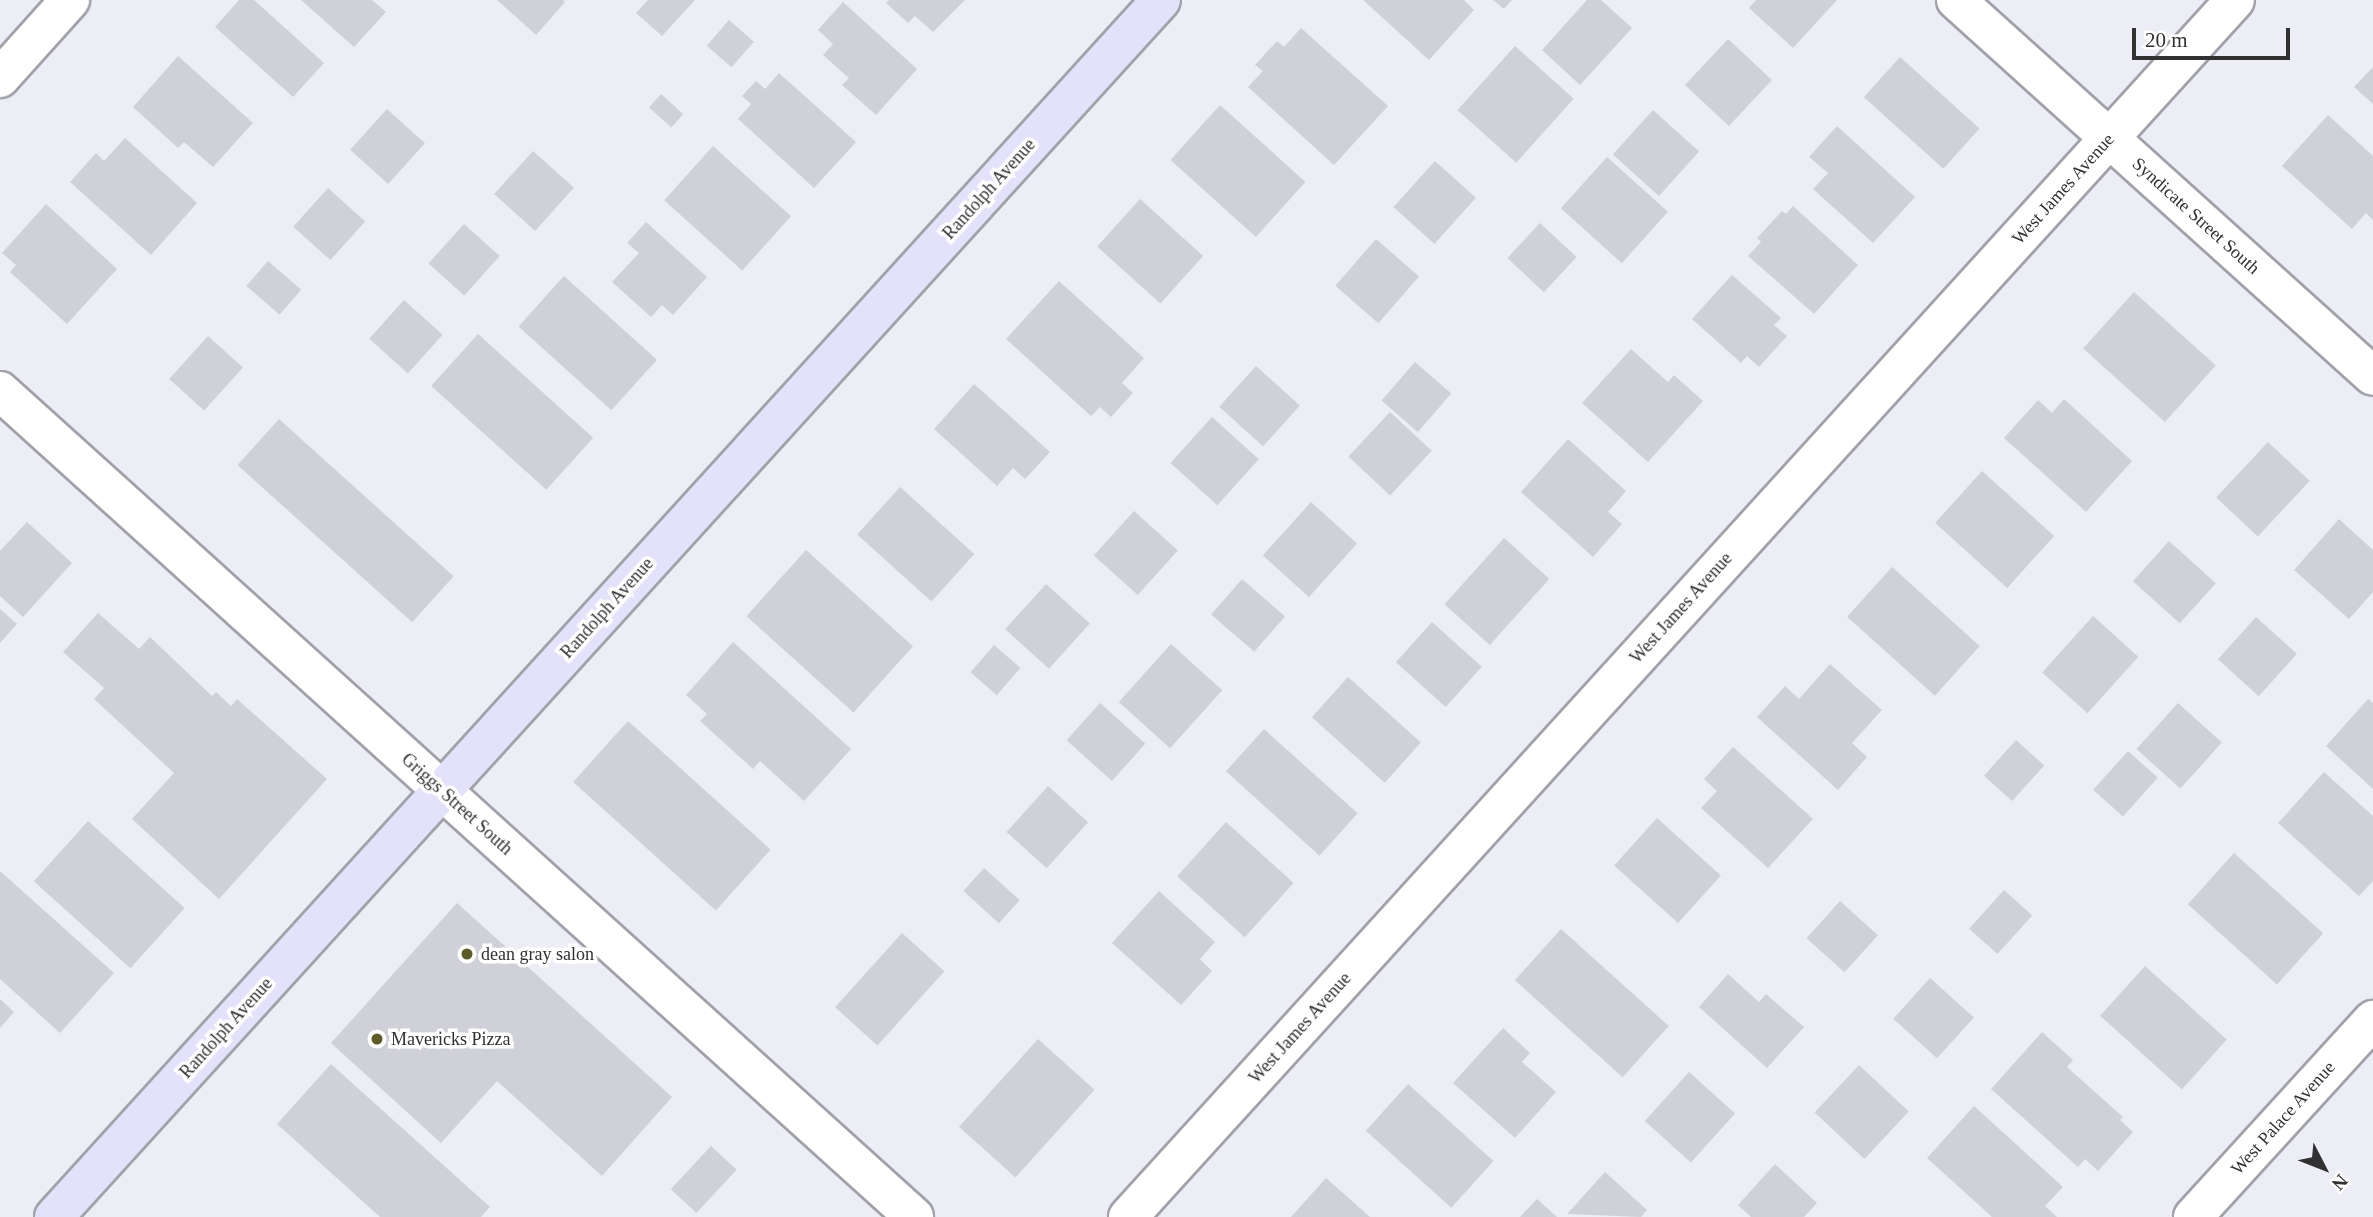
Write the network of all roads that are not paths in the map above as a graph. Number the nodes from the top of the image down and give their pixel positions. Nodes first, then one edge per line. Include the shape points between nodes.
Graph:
1 (71, 0) edge
2 (1161, 0) edge
3 (1956, 0) edge
4 (2235, 0) edge
5 (0, 78) edge
6 (2109, 139) junction
7 (2373, 376) edge
8 (0, 391) edge
9 (442, 791) junction
10 (2373, 1020) edge
11 (54, 1217) edge
12 (914, 1217) edge
13 (1128, 1217) edge
14 (2193, 1217) edge

1 - 5 street
2 - 9 main road, Randolph Avenue
3 - 6 street, Syndicate Street South
4 - 6 street, West James Avenue
6 - 7 street, Syndicate Street South
6 - 13 street, West James Avenue
8 - 9 street, Griggs Street South
9 - 11 main road, Randolph Avenue
9 - 12 street, Griggs Street South
10 - 14 street, West Palace Avenue

